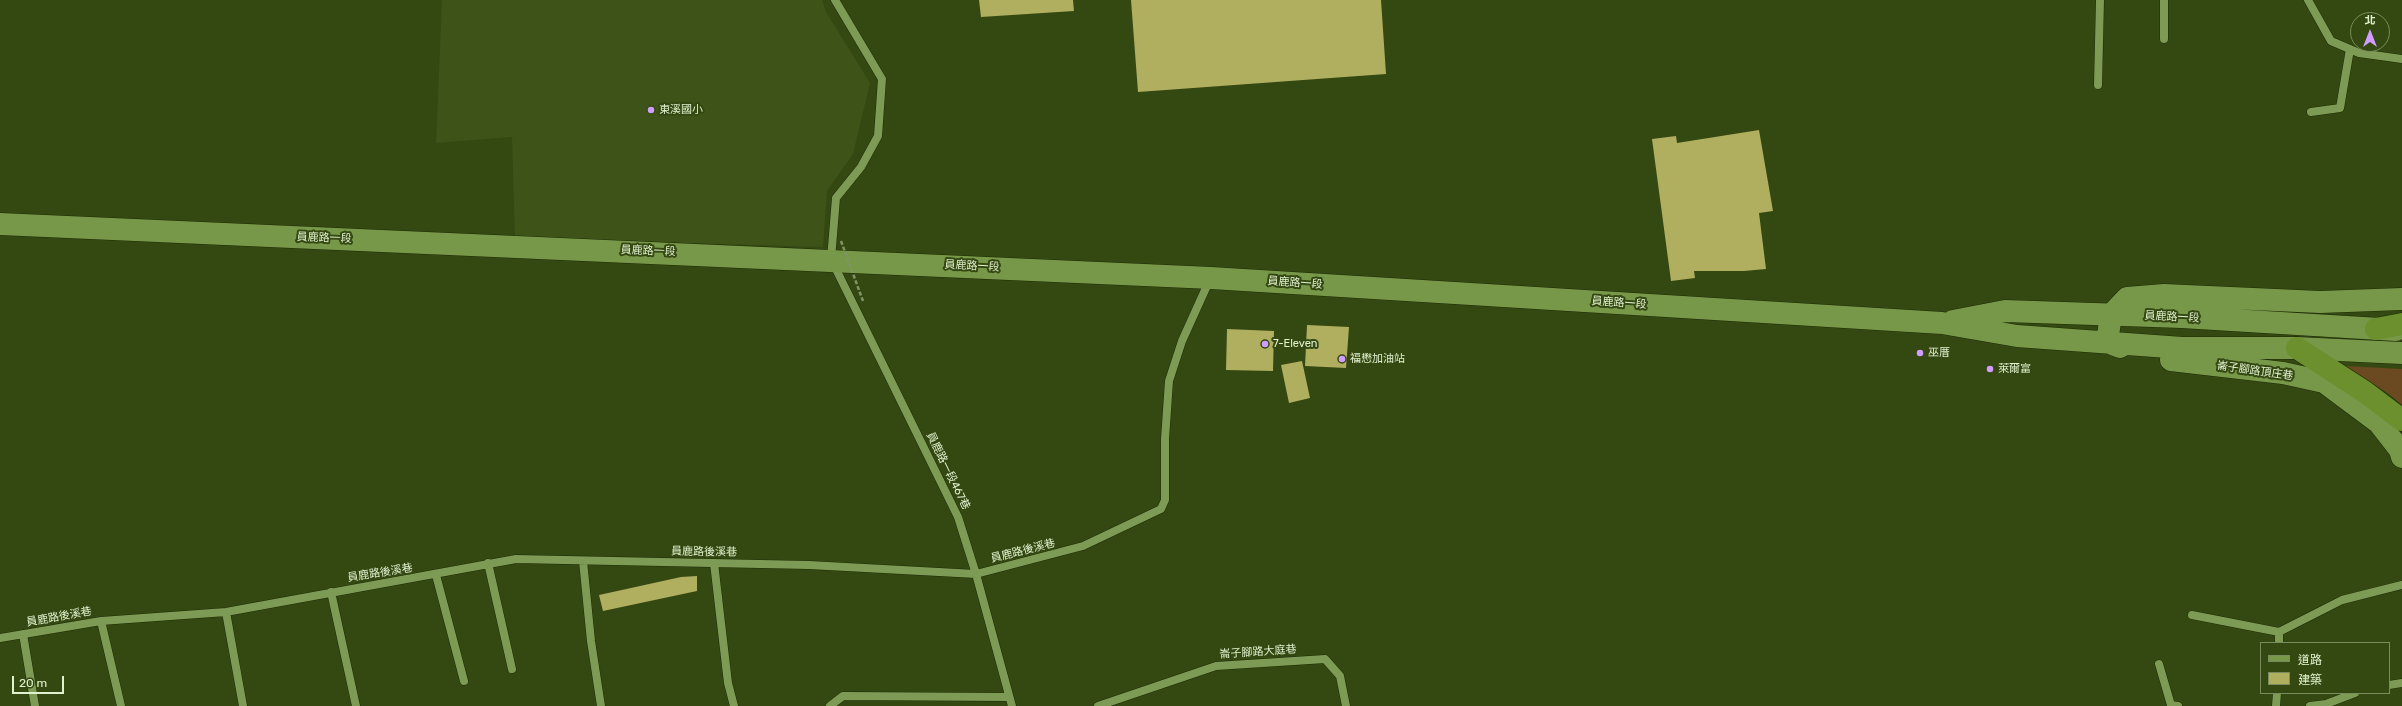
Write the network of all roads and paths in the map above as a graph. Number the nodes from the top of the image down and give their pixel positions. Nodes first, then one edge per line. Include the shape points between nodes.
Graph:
1 (835, 0) edge
2 (2100, 0) edge
3 (2164, 0) edge
4 (2308, 0) edge
5 (2164, 39) dead end
6 (2350, 49) joint
7 (2357, 52) edge
8 (2402, 59) edge
9 (2098, 85) dead end
10 (2311, 112) dead end
11 (0, 224) edge
12 (836, 250) junction
13 (1211, 278) junction
14 (2402, 299) edge
15 (863, 301) dead end
16 (2111, 315) junction
17 (1942, 323) junction
18 (2402, 324) edge
19 (2376, 329) junction
20 (2402, 330) edge
21 (2107, 342) junction
22 (2296, 348) junction
23 (2402, 353) edge
24 (2402, 420) edge
25 (2402, 457) edge
26 (583, 561) junction
27 (488, 564) junction
28 (714, 564) junction
29 (976, 574) junction
30 (436, 575) junction
31 (2402, 585) edge
32 (331, 592) junction
33 (226, 612) junction
34 (2192, 615) dead end
35 (101, 620) junction
36 (2280, 632) junction
37 (23, 634) junction
38 (0, 638) edge
39 (2279, 642) edge
40 (2159, 664) dead end
41 (512, 669) dead end
42 (464, 680) dead end
43 (2402, 683) edge
44 (2390, 685) edge
45 (2277, 694) edge
46 (2352, 694) edge
47 (1009, 697) junction
48 (35, 706) edge
49 (121, 706) edge
50 (243, 706) edge
51 (356, 706) edge
52 (601, 706) edge
53 (734, 706) edge
54 (830, 706) edge
55 (1012, 706) edge
56 (1098, 706) edge
57 (1346, 706) edge
58 (2178, 706) edge
59 (2276, 706) edge
60 (2310, 706) edge

1 - 12 lane via 882,79 878,136 861,167 836,198
2 - 9 lane
3 - 5 lane
4 - 6 lane via 2331,42
6 - 10 lane via 2340,108
7 - 8 lane
11 - 12 main road, 員鹿路一段
12 - 13 main road, 員鹿路一段
12 - 15 path, bridge
12 - 29 lane, 員鹿路一段467巷 via 958,516
13 - 17 main road, 員鹿路一段
13 - 29 lane, 員鹿路後溪巷 via 1182,341 1169,381 1165,440 1165,500 1161,509 1083,546
14 - 16 main road via 2320,302 2164,295 2127,298
16 - 17 main road, 員鹿路一段 via 2005,311
16 - 19 main road, 員鹿路一段
16 - 21 main road
17 - 21 main road, 員鹿路一段 via 2017,336
18 - 19 highway
19 - 20 main road, 員鹿路一段
21 - 22 main road, 員鹿路一段 via 2182,348
21 - 25 main road, 崙子腳路頂庄巷 via 2154,358 2284,373 2324,382 2378,423 2400,450
22 - 23 main road, 員鹿路一段
22 - 24 highway via 2365,392
26 - 27 lane, 員鹿路後溪巷 via 516,559
26 - 28 lane, 員鹿路後溪巷
26 - 52 lane
27 - 30 lane, 員鹿路後溪巷
27 - 41 lane
28 - 29 lane, 員鹿路後溪巷 via 809,565
28 - 53 lane via 728,683
29 - 47 lane, 員鹿路一段467巷
30 - 32 lane, 員鹿路後溪巷
30 - 42 lane
31 - 36 lane via 2342,600
32 - 33 lane, 員鹿路後溪巷
32 - 51 lane
33 - 35 lane, 員鹿路後溪巷
33 - 50 lane
34 - 36 lane
35 - 37 lane, 員鹿路後溪巷
35 - 49 lane
36 - 39 lane
37 - 38 lane, 員鹿路後溪巷
37 - 48 lane
40 - 58 lane via 2171,704
43 - 44 lane
45 - 59 lane
46 - 60 lane via 2326,704
47 - 54 lane via 843,696
47 - 55 lane, 員鹿路一段467巷
56 - 57 lane, 崙子腳路大庭巷 via 1216,666 1325,659 1340,676

